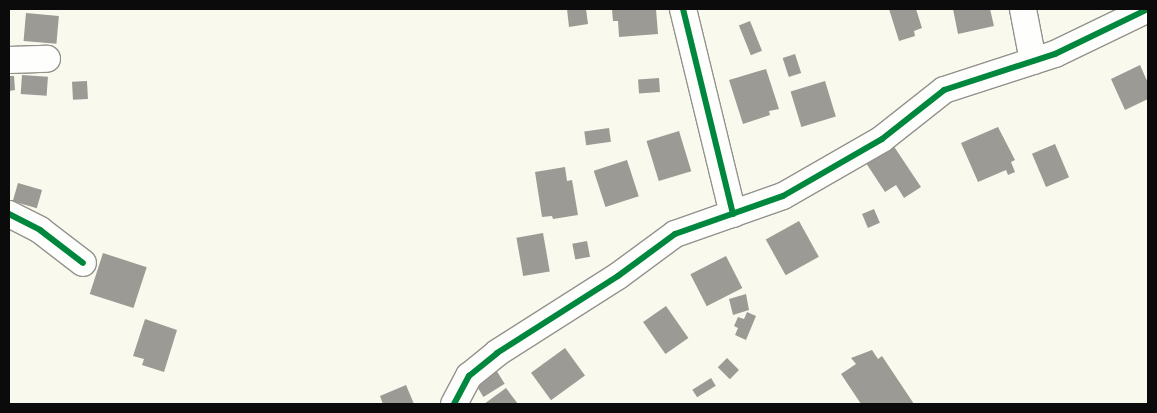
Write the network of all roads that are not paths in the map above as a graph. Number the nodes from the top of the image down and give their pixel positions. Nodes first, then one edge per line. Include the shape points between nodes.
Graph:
1 (683, 9) edge
2 (1022, 9) edge
3 (1148, 9) edge
4 (47, 59) dead end
5 (9, 60) edge
6 (1033, 61) junction
7 (9, 214) edge
8 (733, 214) junction
9 (83, 263) dead end
10 (454, 404) edge

1 - 8 street
2 - 6 street
3 - 6 street
4 - 5 street
6 - 8 street via 944,90 882,139 783,196
7 - 9 street via 40,230
8 - 10 street via 675,234 618,276 497,353 468,376

